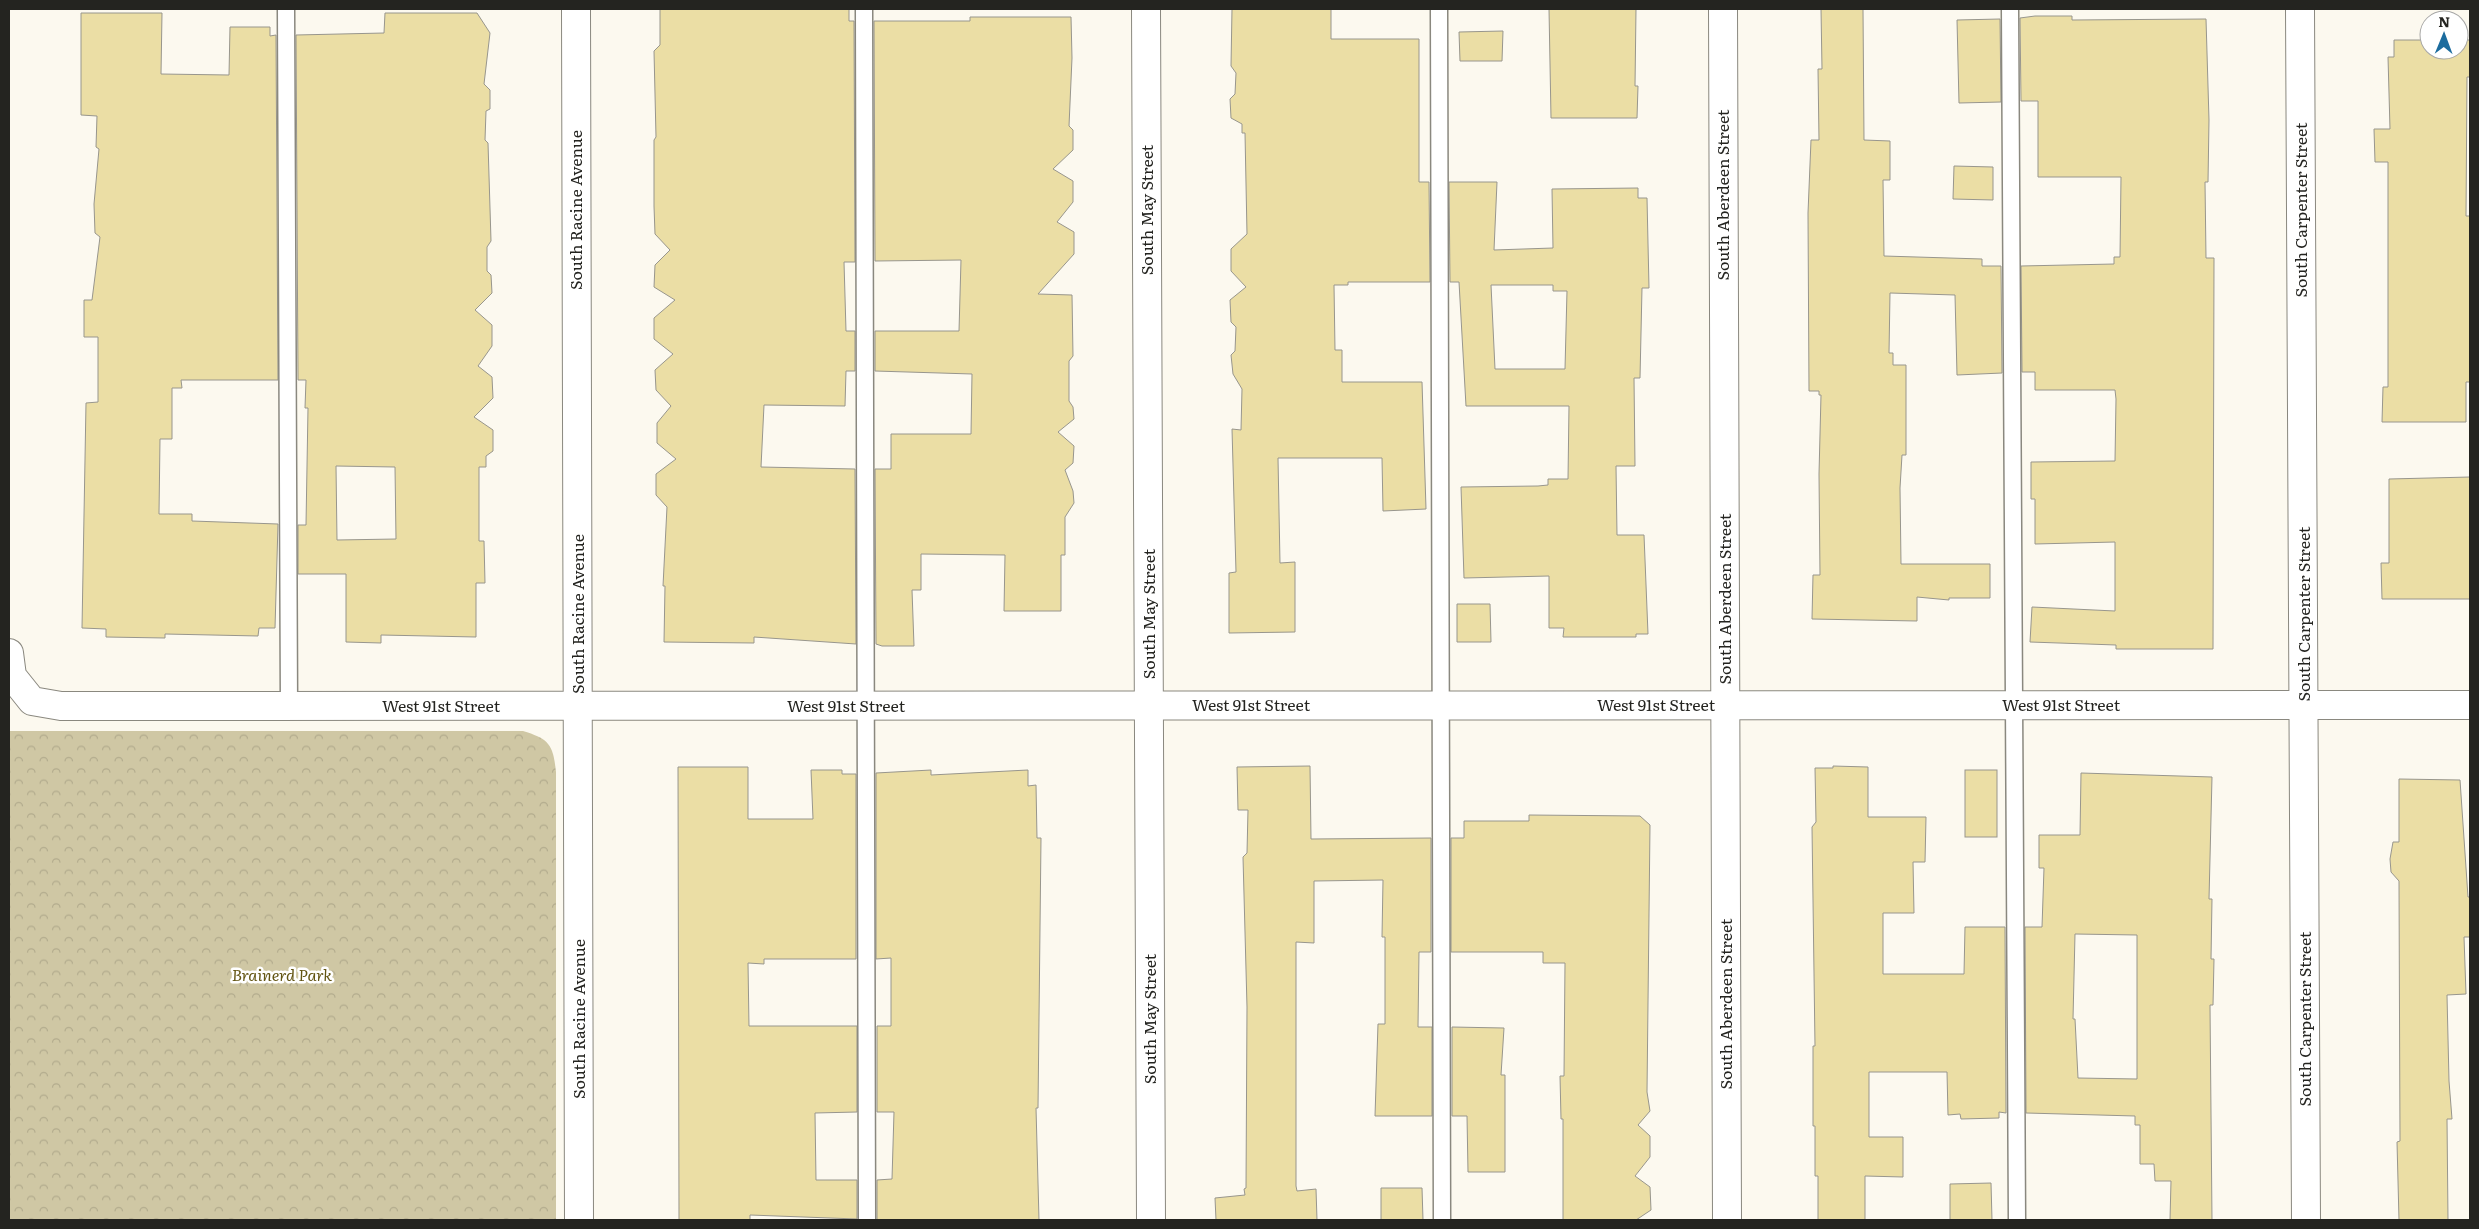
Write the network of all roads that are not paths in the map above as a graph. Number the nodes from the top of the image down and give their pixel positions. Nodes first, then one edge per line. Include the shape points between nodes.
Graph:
1 (286, 9) edge
2 (576, 9) edge
3 (864, 9) edge
4 (1146, 9) edge
5 (1439, 9) edge
6 (1723, 9) edge
7 (2010, 9) edge
8 (2300, 9) edge
9 (9, 653) edge
10 (1149, 705) junction
11 (1725, 705) junction
12 (2014, 705) junction
13 (2304, 705) junction
14 (2470, 705) edge
15 (289, 706) junction
16 (578, 706) junction
17 (867, 706) junction
18 (1441, 706) junction
19 (579, 1220) edge
20 (867, 1220) edge
21 (1151, 1220) edge
22 (1442, 1220) edge
23 (1727, 1220) edge
24 (2017, 1220) edge
25 (2306, 1220) edge

1 - 15 lane
2 - 16 street, South Racine Avenue
3 - 17 lane
4 - 10 street, South May Street
5 - 18 lane
6 - 11 street, South Aberdeen Street
7 - 12 lane
8 - 13 street, South Carpenter Street
9 - 15 street, West 91st Street via 12,676 32,701 61,706
10 - 17 street, West 91st Street
10 - 18 street, West 91st Street
10 - 21 street, South May Street
11 - 12 street, West 91st Street
11 - 18 street, West 91st Street
11 - 23 street, South Aberdeen Street
12 - 13 street, West 91st Street
12 - 24 lane
13 - 14 street, West 91st Street
13 - 25 street, South Carpenter Street
15 - 16 street, West 91st Street
16 - 17 street, West 91st Street
16 - 19 street, South Racine Avenue
17 - 20 lane
18 - 22 lane

